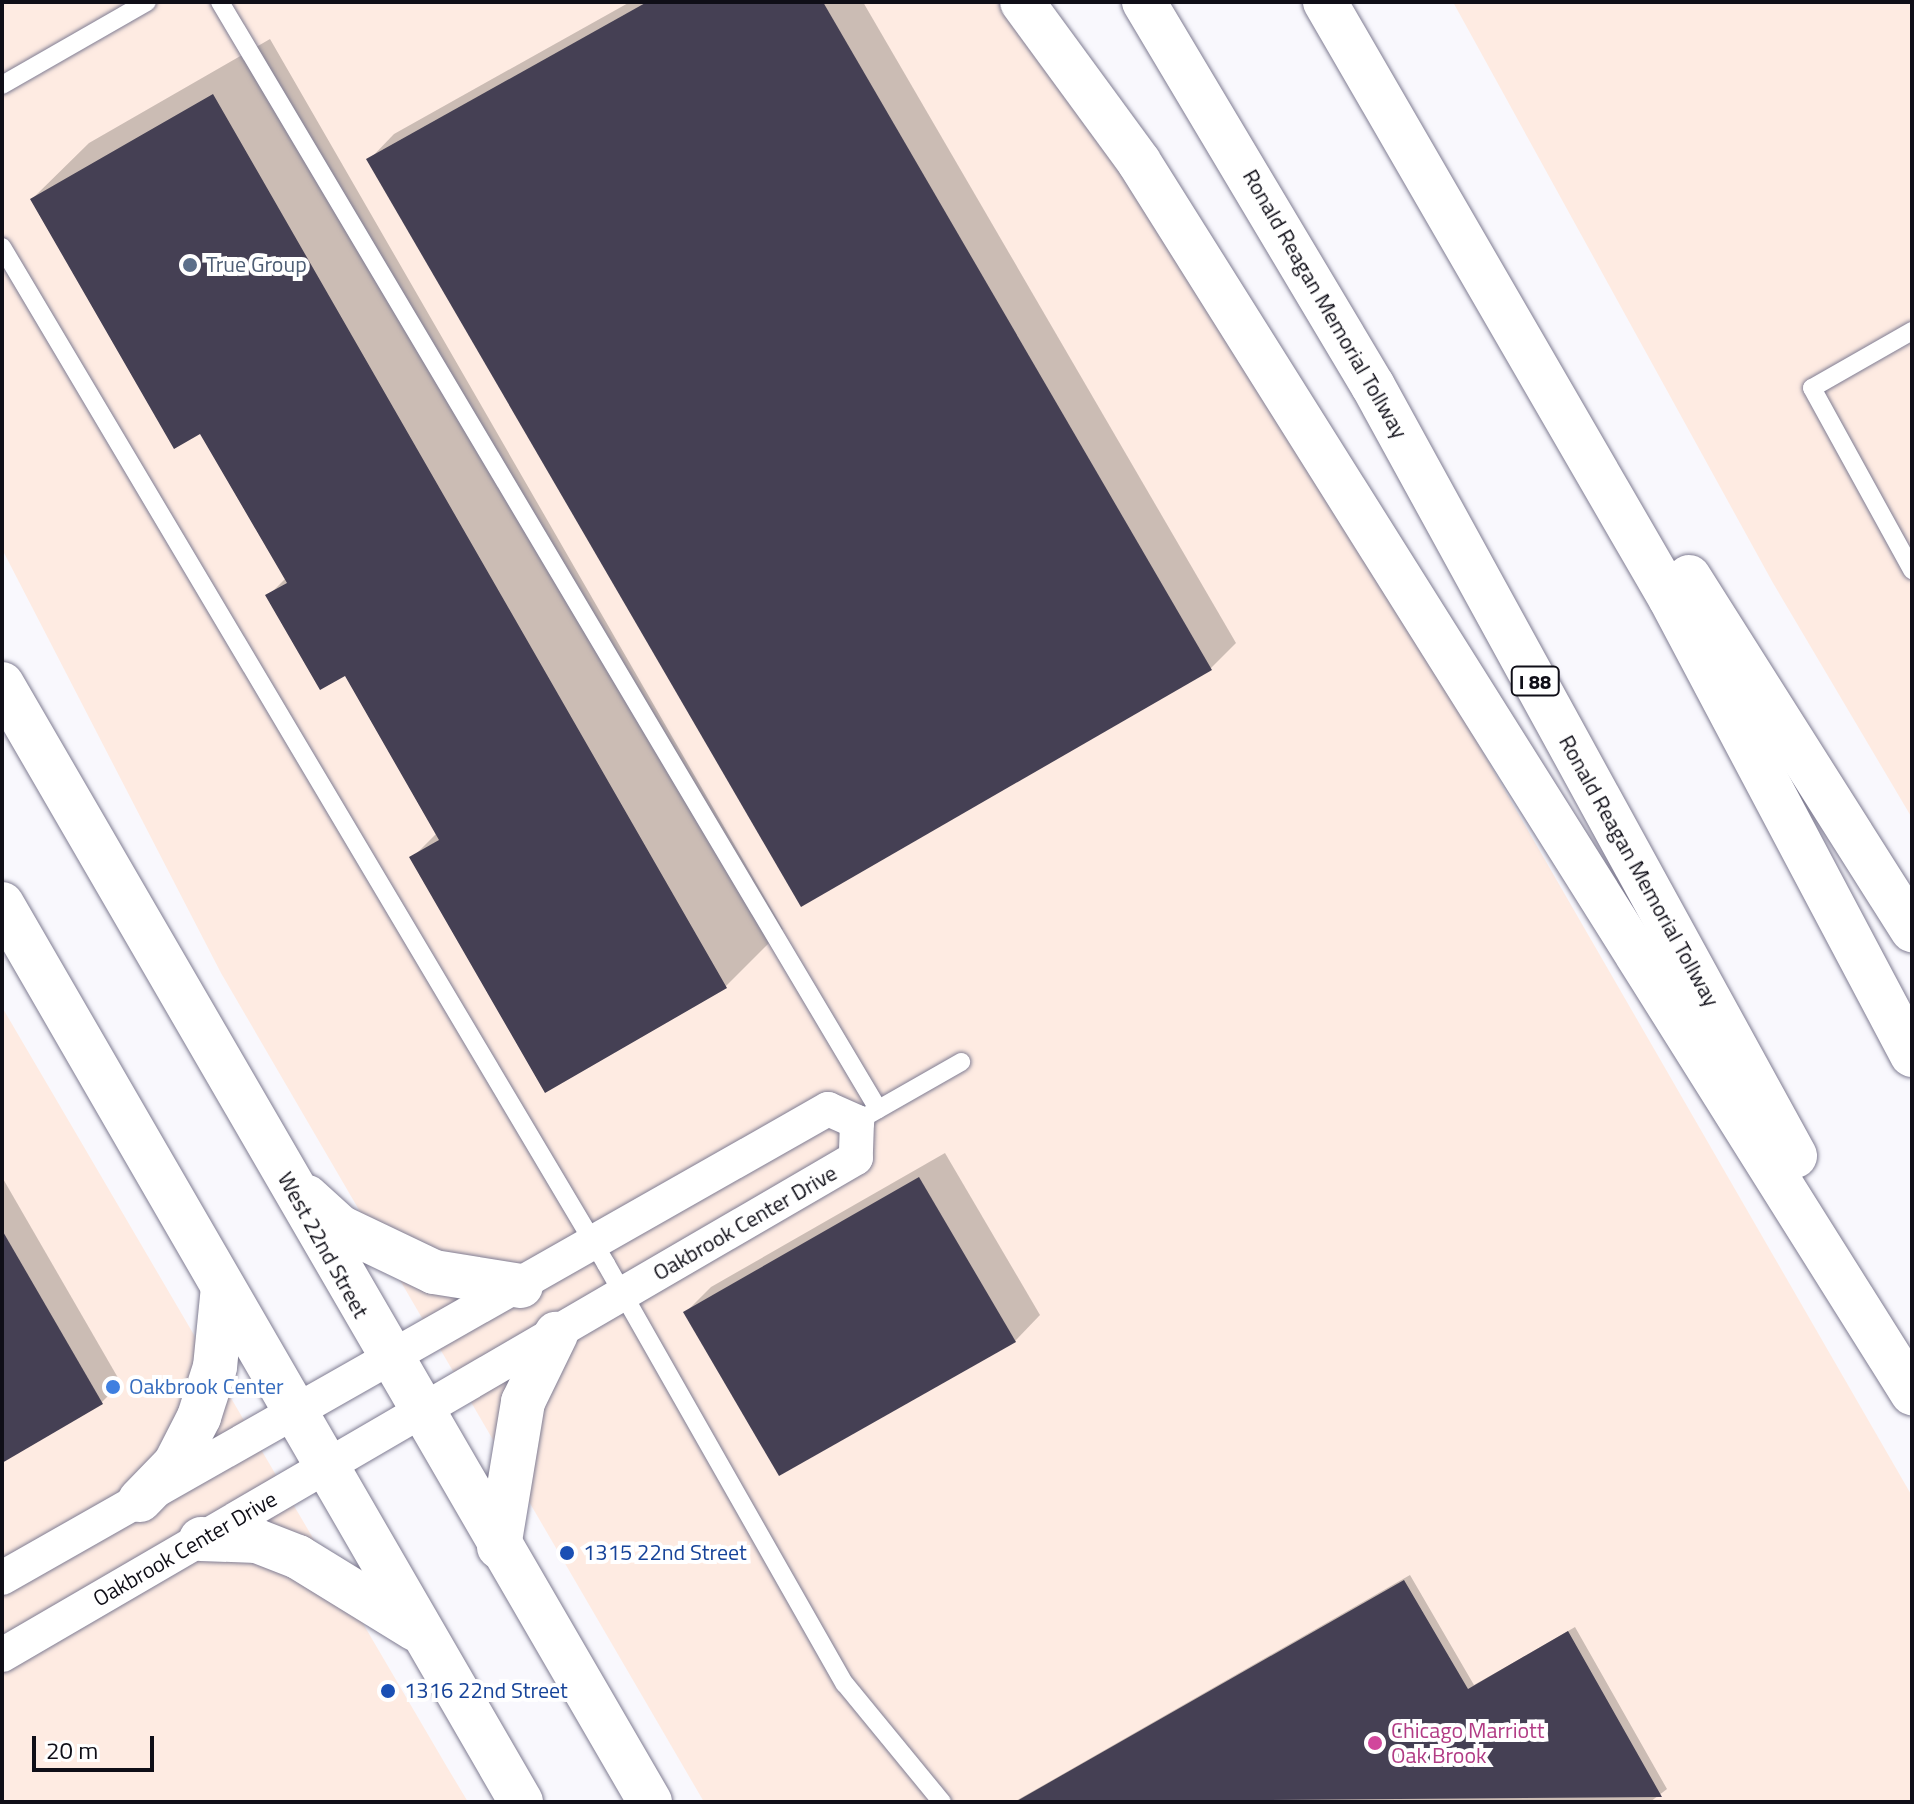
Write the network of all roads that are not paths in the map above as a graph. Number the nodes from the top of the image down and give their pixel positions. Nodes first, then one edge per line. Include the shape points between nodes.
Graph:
1 (147, 2) edge
2 (220, 2) edge
3 (1022, 2) edge
4 (1144, 2) edge
5 (1325, 2) edge
6 (2, 85) edge
7 (1393, 111) junction
8 (2, 247) edge
9 (1912, 331) edge
10 (1912, 570) edge
11 (2, 684) edge
12 (2, 904) edge
13 (1912, 930) edge
14 (1912, 1055) edge
15 (961, 1062) dead end
16 (868, 1116) junction
17 (284, 1175) junction
18 (594, 1244) junction
19 (521, 1286) junction
20 (223, 1287) junction
21 (623, 1295) junction
22 (556, 1334) junction
23 (389, 1361) junction
24 (1912, 1370) edge
25 (1912, 1393) edge
26 (295, 1413) junction
27 (419, 1413) junction
28 (326, 1467) junction
29 (140, 1500) junction
30 (201, 1539) junction
31 (499, 1547) junction
32 (2, 1578) edge
33 (423, 1635) junction
34 (2, 1655) edge
35 (521, 1802) edge
36 (650, 1802) edge
37 (942, 1802) edge

1 - 6 lane
2 - 16 lane
3 - 25 main road via 1139,162
4 - 24 main road, Ronald Reagan Memorial Tollway / I 88 via 1373,386
5 - 7 main road
7 - 13 main road
7 - 14 main road via 1670,598
8 - 18 lane
9 - 10 lane via 1812,388
11 - 17 main road, West 22nd Street
12 - 20 main road
15 - 16 lane
16 - 18 street via 828,1109
16 - 21 street, Oakbrook Center Drive via 856,1158
17 - 19 main road via 340,1227 383,1249 434,1272
17 - 23 main road, West 22nd Street
18 - 19 street
18 - 21 lane
19 - 23 street
20 - 26 main road
20 - 29 main road via 215,1367 199,1417 175,1464
21 - 22 street, Oakbrook Center Drive
21 - 37 lane via 845,1684
22 - 27 street, Oakbrook Center Drive
22 - 31 main road via 523,1402
23 - 26 street
23 - 27 main road, West 22nd Street
26 - 28 main road
26 - 29 street
27 - 28 street, Oakbrook Center Drive
27 - 31 main road, West 22nd Street
28 - 30 street, Oakbrook Center Drive
28 - 33 main road
29 - 32 street
30 - 33 main road via 257,1541 298,1557
30 - 34 street, Oakbrook Center Drive
31 - 36 main road, West 22nd Street
33 - 35 main road

